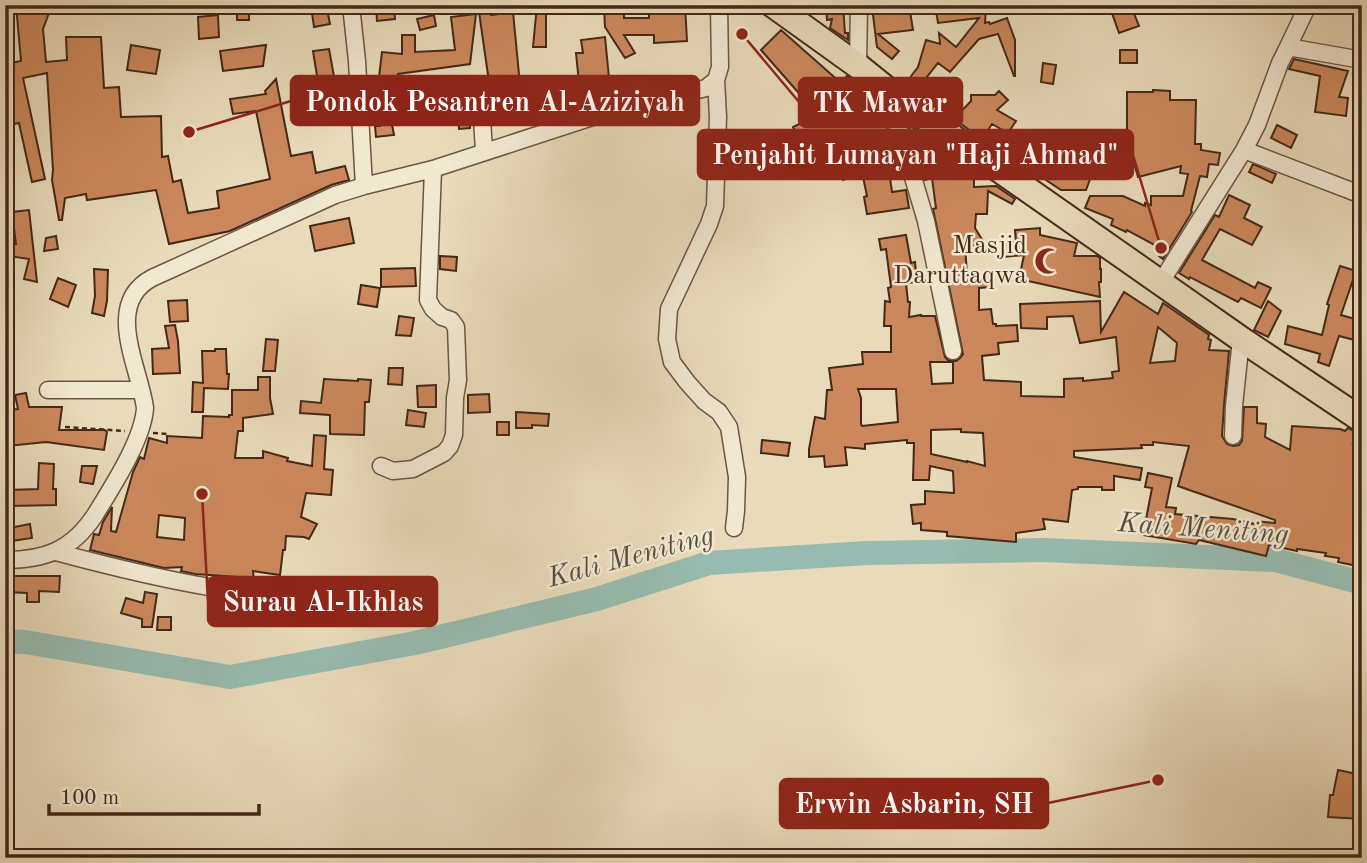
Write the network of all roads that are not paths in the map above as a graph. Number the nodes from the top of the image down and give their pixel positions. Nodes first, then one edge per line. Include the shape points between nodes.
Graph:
1 (351, 5) edge
2 (719, 5) edge
3 (773, 5) edge
4 (859, 5) edge
5 (1308, 5) edge
6 (1288, 47) junction
7 (1362, 60) edge
8 (858, 66) junction
9 (716, 79) junction
10 (486, 85) dead end
11 (887, 90) junction
12 (1244, 150) junction
13 (484, 152) junction
14 (433, 169) junction
15 (365, 186) junction
16 (1362, 195) edge
17 (1161, 282) junction
18 (1241, 339) junction
19 (953, 351) dead end
20 (48, 390) dead end
21 (141, 390) junction
22 (1362, 420) edge
23 (1233, 436) dead end
24 (381, 466) dead end
25 (734, 527) dead end
26 (55, 552) junction
27 (5, 561) edge
28 (270, 593) dead end

1 - 15 street
2 - 9 street via 721,63
3 - 8 main road
4 - 8 street
5 - 6 street
6 - 7 street
6 - 12 street
8 - 11 main road
9 - 13 street via 701,90 608,112
9 - 25 street via 715,206 669,309 667,339 673,362 687,382 729,427 737,477
10 - 13 street via 481,100
11 - 17 main road
11 - 19 street via 926,221
12 - 16 street
12 - 17 street
13 - 14 street
14 - 15 street
14 - 24 street via 428,300 456,327 455,431 444,453 413,469 393,471
15 - 21 street via 335,195 140,285 127,316
17 - 18 main road
18 - 22 main road
18 - 23 street
20 - 21 street
21 - 26 street via 145,408 140,432 114,482 89,525
26 - 27 street
26 - 28 street via 179,581

